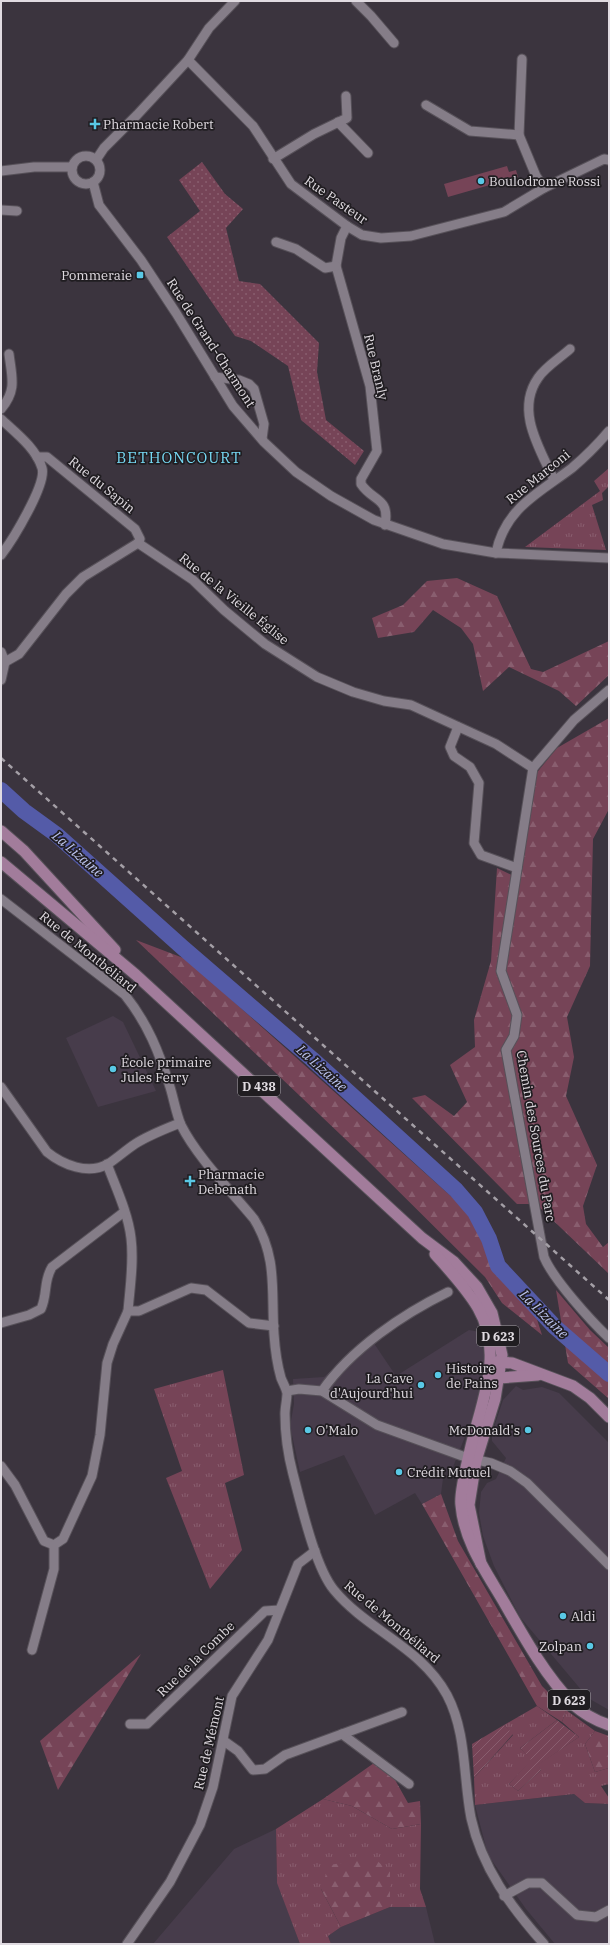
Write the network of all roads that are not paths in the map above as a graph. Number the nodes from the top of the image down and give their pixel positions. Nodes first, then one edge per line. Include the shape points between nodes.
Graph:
1 (235, 1) edge
2 (356, 1) edge
3 (394, 43) dead end
4 (522, 59) dead end
5 (188, 60) junction
6 (346, 96) dead end
7 (426, 105) dead end
8 (338, 122) junction
9 (519, 135) junction
10 (368, 153) dead end
11 (273, 159) junction
12 (96, 160) junction
13 (609, 160) edge
14 (72, 167) junction
15 (1, 171) edge
16 (93, 182) junction
17 (544, 188) junction
18 (1, 210) edge
19 (17, 211) dead end
20 (347, 226) junction
21 (276, 242) dead end
22 (336, 266) junction
23 (570, 349) dead end
24 (9, 354) dead end
25 (215, 377) junction
26 (1, 410) edge
27 (1, 419) edge
28 (609, 431) edge
29 (262, 439) junction
30 (37, 457) junction
31 (554, 480) junction
32 (385, 525) junction
33 (138, 543) junction
34 (496, 553) junction
35 (1, 555) edge
36 (609, 558) edge
37 (1, 652) edge
38 (5, 662) junction
39 (1, 680) edge
40 (609, 690) edge
41 (458, 727) junction
42 (533, 768) junction
43 (1, 831) edge
44 (1, 862) edge
45 (517, 868) junction
46 (1, 899) edge
47 (136, 975) junction
48 (1, 1087) edge
49 (180, 1123) junction
50 (107, 1164) junction
51 (124, 1212) junction
52 (422, 1238) joint
53 (448, 1292) dead end
54 (128, 1312) junction
55 (1, 1323) edge
56 (274, 1326) junction
57 (609, 1338) edge
58 (497, 1362) junction
59 (540, 1375) junction
60 (494, 1377) junction
61 (287, 1391) junction
62 (322, 1391) junction
63 (609, 1417) edge
64 (472, 1460) junction
65 (1, 1466) edge
66 (54, 1545) junction
67 (315, 1551) junction
68 (609, 1565) edge
69 (279, 1610) junction
70 (32, 1650) dead end
71 (402, 1712) dead end
72 (130, 1724) dead end
73 (609, 1725) edge
74 (342, 1734) junction
75 (224, 1741) junction
76 (409, 1784) dead end
77 (504, 1896) junction
78 (609, 1910) edge
79 (127, 1944) edge
80 (544, 1944) edge

1 - 5 street via 210,28
2 - 3 street
4 - 9 street
5 - 11 street, Rue Pasteur via 253,126
5 - 12 street via 104,148
6 - 8 street via 348,115
7 - 9 street via 470,131
8 - 10 street
8 - 11 street
9 - 17 street via 536,176
11 - 20 street, Rue Pasteur via 291,184
12 - 14 street via 89,155 80,156
12 - 16 street via 100,172
13 - 17 street, Rue Pasteur via 604,159
14 - 15 street via 16,168
14 - 16 street via 76,180 84,184
16 - 25 street, Rue de Grand-Charmont via 100,205 148,270
17 - 20 street, Rue Pasteur via 504,212 410,236 381,238 362,235
18 - 19 street
20 - 22 street, Rue Branly via 341,238
21 - 22 street via 296,249 325,268
22 - 32 street, Rue Branly via 370,386 377,451 361,479 361,484 386,507
23 - 31 street via 538,377 530,393 528,414 531,425
24 - 26 street via 13,384 10,397
25 - 29 street, Rue de Grand-Charmont via 233,406
25 - 29 street via 239,380 254,389 264,424
27 - 30 street
28 - 31 street, Rue Marconi via 573,467
29 - 32 street, Rue de Grand-Charmont via 296,472 331,496
30 - 33 street, Rue du Sapin via 47,457 130,524 140,539
30 - 35 street via 43,470 42,484
31 - 34 street, Rue Marconi via 524,502 512,515 498,540
32 - 34 street, Rue de Grand-Charmont via 443,544
33 - 38 street via 84,577 66,594 19,654
33 - 41 street, Rue de la Vieille Église via 193,580 264,644 317,677 353,692 411,705
34 - 36 street, Rue de Grand-Charmont
37 - 38 street
38 - 39 street
40 - 42 street via 574,720
41 - 42 street, Rue de la Vieille Église via 496,744
41 - 45 street via 450,747 454,756 470,767 478,784 474,842 481,855
42 - 45 street, Chemin des Sources du Parc
43 - 47 main road via 24,851 84,915
44 - 47 main road, D 438
45 - 57 street, Chemin des Sources du Parc via 501,971 517,1015 514,1036 506,1050 542,1252 554,1274
46 - 49 street, Rue de Montbéliard via 124,995 138,1012 149,1029
47 - 52 main road, D 438
48 - 50 street via 47,1152 56,1159 74,1167 95,1168
49 - 50 street via 136,1143
49 - 56 street, Rue de Montbéliard via 190,1143 254,1219 261,1231 272,1263
50 - 51 street
51 - 54 street via 131,1236 132,1257
51 - 55 street via 52,1267 46,1278 46,1297 41,1308 29,1315
52 - 58 main road, D 623 via 478,1308
53 - 62 street via 422,1305 387,1329 352,1358 330,1379
54 - 56 street via 139,1311 191,1288 206,1290 249,1323
54 - 66 street via 113,1344 108,1363 100,1434 92,1476 63,1539
56 - 61 street, Rue de Montbéliard via 277,1358
58 - 59 main road via 512,1363
58 - 60 main road, D 623
59 - 60 main road
59 - 63 main road via 556,1378 573,1386
60 - 64 main road, D 623
61 - 62 street
61 - 67 street, Rue de Montbéliard via 285,1430 293,1472
62 - 64 street via 377,1425
64 - 68 street via 491,1463 521,1478
64 - 73 main road, D 623 via 460,1504 470,1543 525,1639 553,1680 574,1705 599,1722
65 - 66 street via 15,1485 44,1541
66 - 70 street via 54,1569
67 - 69 street, Rue de Mémont via 298,1564
67 - 77 street, Rue de Montbéliard via 333,1589 422,1663 435,1676 447,1695 456,1715 461,1736 471,1818 478,1843
69 - 72 street, Rue de la Combe via 265,1611 147,1724
69 - 75 street, Rue de Mémont via 268,1640 232,1696
71 - 74 street
74 - 75 street via 285,1755 265,1769 253,1770 238,1751
74 - 76 street
75 - 79 street, Rue de Mémont via 213,1787 200,1825 170,1882
77 - 78 street via 528,1883 542,1883 577,1915 596,1917
77 - 80 street, Rue de Montbéliard

